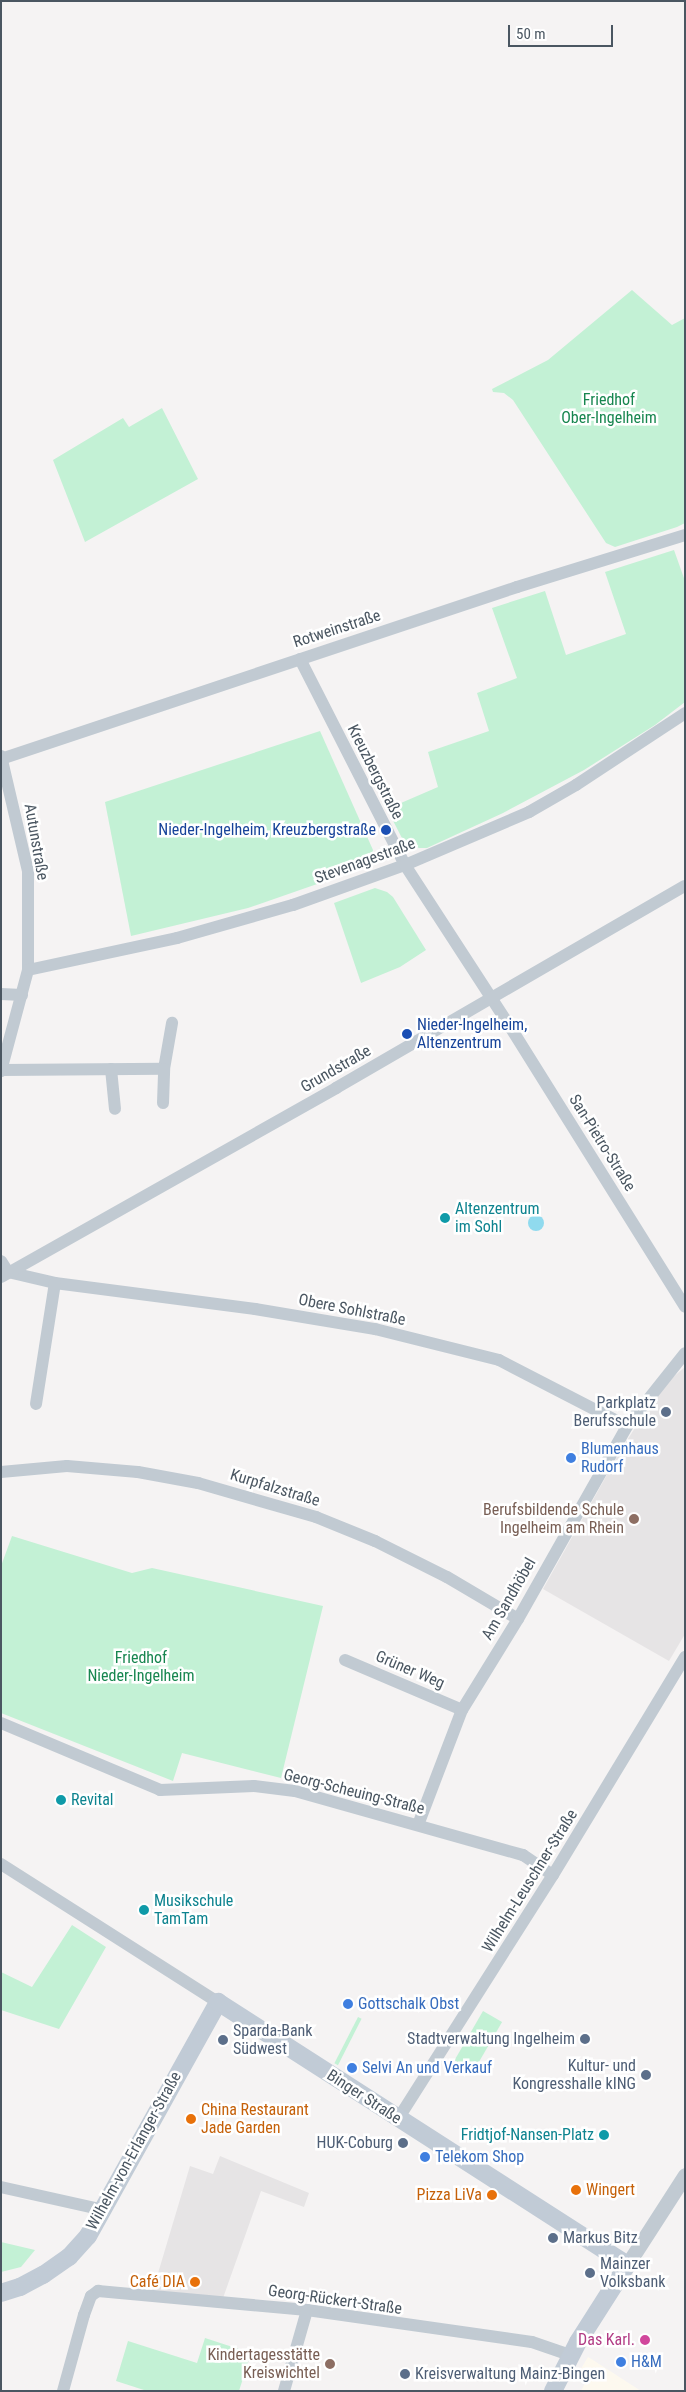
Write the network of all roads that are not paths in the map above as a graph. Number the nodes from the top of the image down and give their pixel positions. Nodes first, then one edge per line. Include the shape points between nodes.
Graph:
1 (685, 536) edge
2 (300, 659) junction
3 (685, 713) edge
4 (2, 758) edge
5 (405, 865) junction
6 (685, 886) edge
7 (28, 970) junction
8 (1, 994) edge
9 (22, 995) junction
10 (491, 997) junction
11 (172, 1023) dead end
12 (111, 1069) junction
13 (164, 1069) junction
14 (1, 1071) edge
15 (163, 1103) dead end
16 (115, 1109) dead end
17 (1, 1261) edge
18 (5, 1275) edge
19 (55, 1284) junction
20 (685, 1307) edge
21 (685, 1353) edge
22 (36, 1404) dead end
23 (627, 1426) junction
24 (1, 1472) edge
25 (518, 1618) junction
26 (685, 1657) edge
27 (345, 1660) dead end
28 (462, 1710) junction
29 (1, 1724) edge
30 (418, 1824) junction
31 (1, 1864) edge
32 (553, 1875) junction
33 (218, 2002) junction
34 (398, 2119) junction
35 (685, 2175) edge
36 (1, 2187) edge
37 (104, 2210) junction
38 (627, 2265) junction
39 (1, 2293) edge
40 (307, 2310) junction
41 (570, 2355) junction
42 (554, 2390) edge
43 (62, 2391) edge
44 (284, 2391) edge

1 - 2 street, Rotweinstraße via 517,587
2 - 4 street, Rotweinstraße
2 - 5 street, Kreuzbergstraße
3 - 5 street, Stevenagestraße via 529,812
4 - 7 street, Autunstraße via 28,871
5 - 7 street, Stevenagestraße via 293,905 183,937
5 - 10 street, Kreuzbergstraße
6 - 10 street, Grundstraße
7 - 9 street, Autunstraße
8 - 9 street
9 - 14 street, Autunstraße
10 - 18 street, Grundstraße
10 - 20 street, San-Pietro-Straße
11 - 13 street
12 - 13 street, Autunstraße
12 - 14 street, Autunstraße
12 - 16 street
13 - 15 street
17 - 18 street
18 - 19 street, Obere Sohlstraße
19 - 22 street
19 - 23 street, Obere Sohlstraße via 254,1309 375,1329 499,1360
21 - 23 street, Am Sandhöbel
23 - 25 street, Am Sandhöbel
24 - 25 street, Kurpfalzstraße via 67,1466 138,1472 207,1485 316,1517 375,1540
25 - 28 street, Am Sandhöbel
26 - 32 street, Wilhelm-Leuschner-Straße
27 - 28 street, Grüner Weg
28 - 30 street, Am Sandhöbel
29 - 30 street, Georg-Scheuing-Straße via 160,1790 254,1786 295,1791
30 - 32 street, Georg-Scheuing-Straße via 523,1855
31 - 33 street, Binger Straße
32 - 34 street, Wilhelm-Leuschner-Straße
33 - 34 main road, Binger Straße
33 - 37 main road, Wilhelm-von-Erlanger-Straße
34 - 38 main road, Binger Straße
35 - 38 street
36 - 37 street
37 - 39 main road, Wilhelm-von-Erlanger-Straße via 88,2236 69,2257 43,2275
38 - 41 main road
40 - 41 street, Georg-Rückert-Straße via 532,2342
40 - 43 street, Georg-Rückert-Straße via 98,2291 94,2293 84,2316
40 - 44 street
41 - 42 main road

